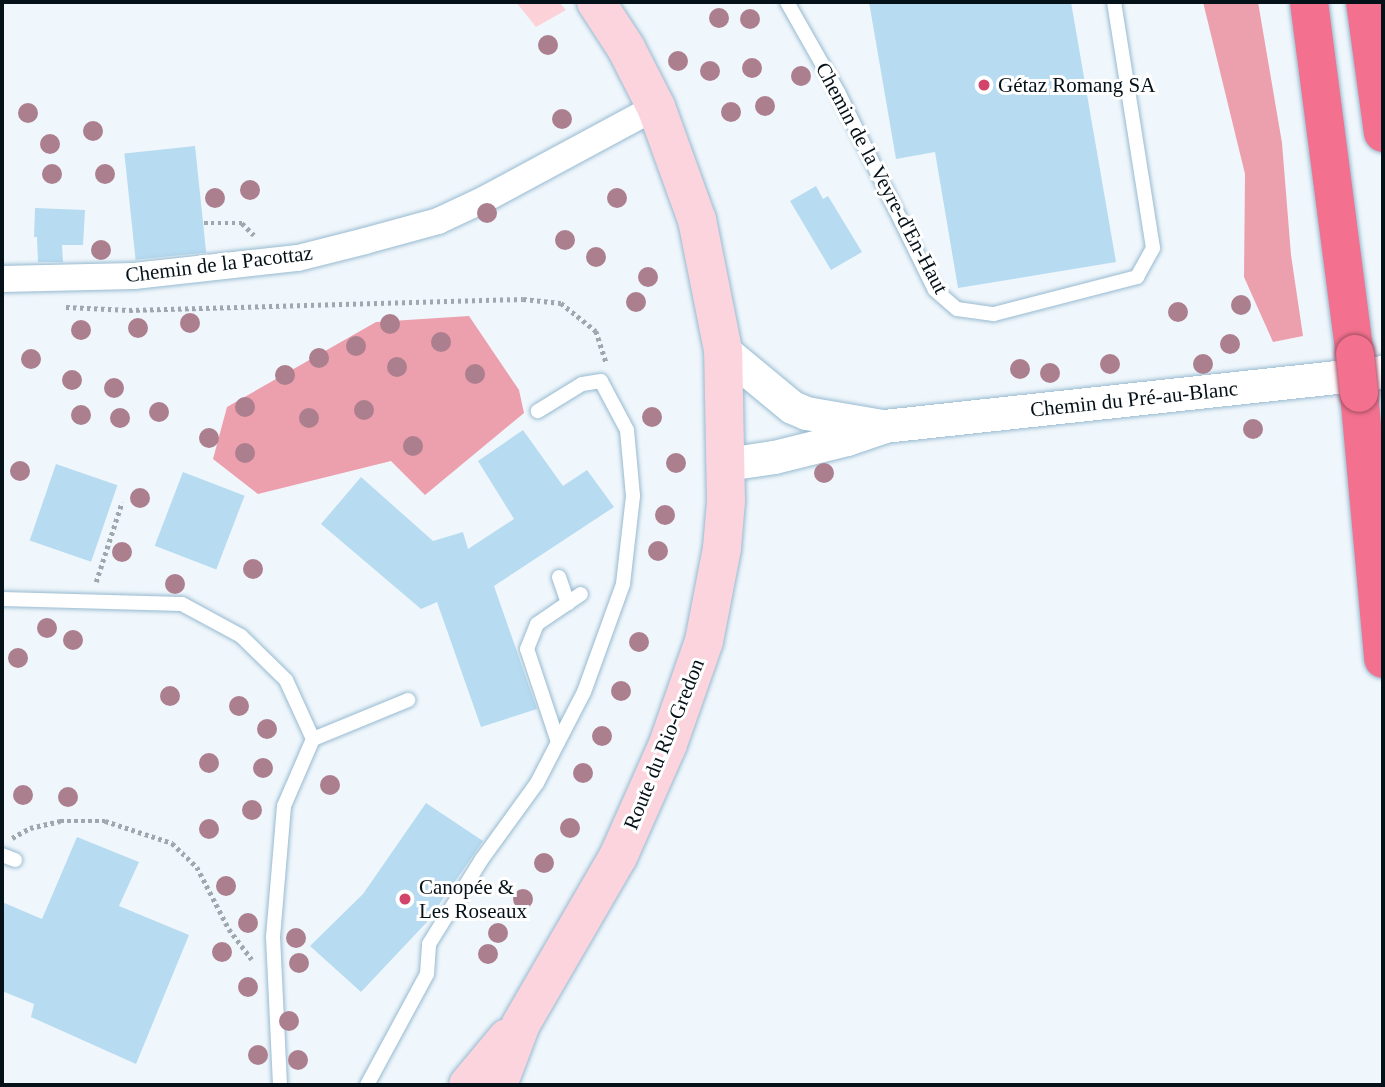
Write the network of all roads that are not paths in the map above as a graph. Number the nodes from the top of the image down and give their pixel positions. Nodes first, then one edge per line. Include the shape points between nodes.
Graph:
1 (596, 2) edge
2 (787, 2) edge
3 (1114, 2) edge
4 (1309, 2) edge
5 (1365, 2) edge
6 (656, 107) junction
7 (1383, 133) edge
8 (2, 279) edge
9 (723, 351) junction
10 (1366, 373) edge
11 (538, 411) dead end
12 (884, 426) junction
13 (727, 464) junction
14 (559, 577) dead end
15 (581, 594) dead end
16 (2, 599) edge
17 (568, 603) junction
18 (1383, 659) edge
19 (408, 700) dead end
20 (313, 738) junction
21 (558, 742) junction
22 (520, 1024) junction
23 (280, 1085) edge
24 (368, 1085) edge
25 (468, 1085) edge
26 (498, 1085) edge

1 - 6 main road, Route du Rio-Gredon
2 - 3 lane, Chemin de la Veyre-d'En-Haut via 838,92 935,290 957,309 994,314 1138,277 1153,248
4 - 10 highway
5 - 7 highway
6 - 8 street, Chemin de la Pacottaz via 474,205 438,221 365,241 298,258 134,276
6 - 9 main road, Route du Rio-Gredon via 697,220
9 - 12 street, Chemin du Pré-au-Blanc via 792,407
9 - 13 main road, Route du Rio-Gredon
10 - 12 street, Chemin du Pré-au-Blanc
10 - 18 highway
11 - 21 lane via 582,384 601,381 627,430 634,496 623,584 584,692
12 - 13 street, Chemin du Pré-au-Blanc via 774,457
13 - 22 main road, Route du Rio-Gredon via 714,595 690,686 618,857
14 - 17 lane
15 - 17 lane
16 - 20 lane via 182,604 241,636 286,680
17 - 21 lane via 537,624 527,649
19 - 20 lane
20 - 23 lane via 284,806 274,937
21 - 24 lane via 537,783 429,944 427,974
22 - 25 main road, Route du Rio-Gredon
22 - 26 main road, Route du Rio-Gredon

